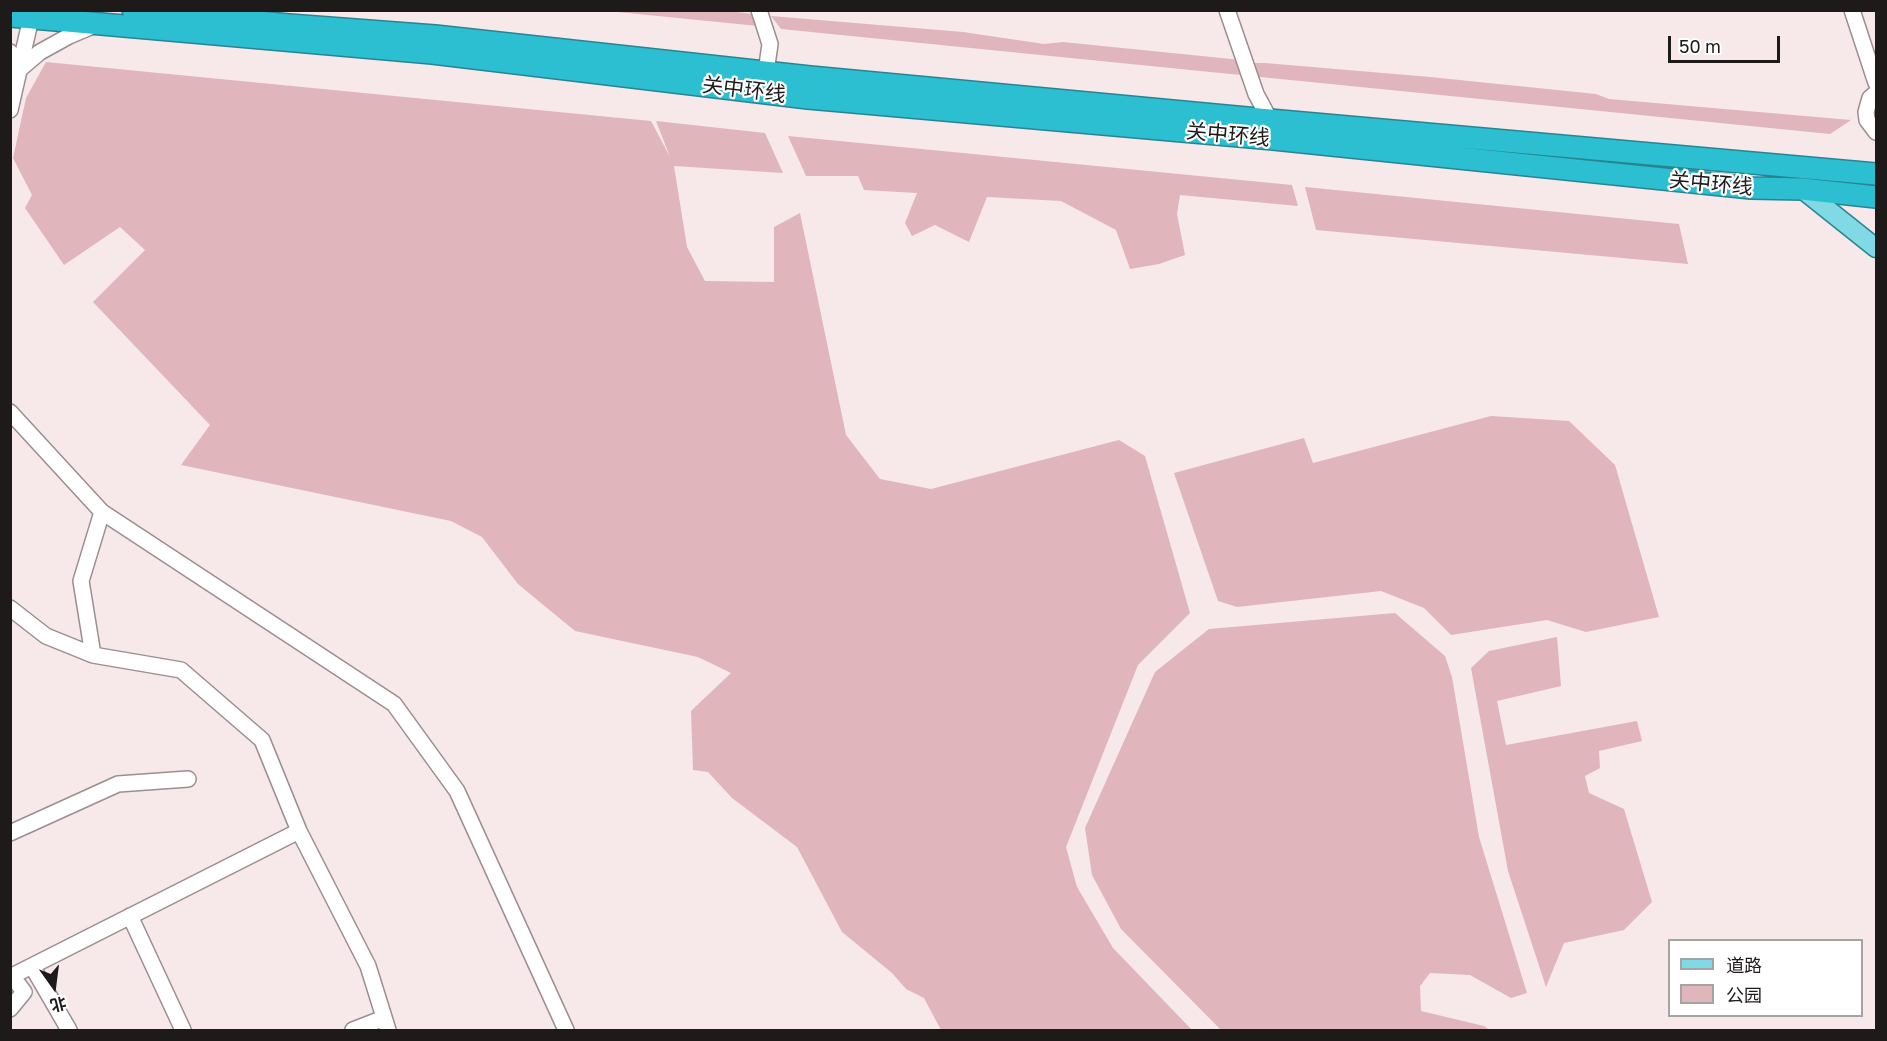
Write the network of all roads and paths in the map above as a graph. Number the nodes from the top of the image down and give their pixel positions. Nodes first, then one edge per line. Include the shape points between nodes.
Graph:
1 (133, 10) edge
2 (759, 10) edge
3 (1227, 10) edge
4 (1852, 10) edge
5 (21, 17) edge
6 (97, 24) junction
7 (288, 34) junction
8 (10, 52) edge
9 (581, 62) junction
10 (20, 69) junction
11 (766, 72) junction
12 (1876, 83) edge
13 (1876, 93) edge
14 (10, 110) edge
15 (1270, 120) junction
16 (1876, 132) edge
17 (1876, 174) edge
18 (1802, 189) junction
19 (1876, 197) edge
20 (1876, 248) edge
21 (10, 412) edge
22 (102, 512) junction
23 (10, 608) edge
24 (93, 655) junction
25 (188, 778) dead end
26 (299, 831) junction
27 (10, 833) edge
28 (130, 916) junction
29 (32, 966) junction
30 (10, 1009) edge
31 (386, 1024) edge
32 (69, 1030) edge
33 (183, 1030) edge
34 (353, 1030) edge
35 (566, 1030) edge

1 - 7 highway
2 - 11 street via 770,44
3 - 15 street via 1256,94
4 - 12 street
5 - 6 highway
5 - 10 street
6 - 7 highway
6 - 10 street via 40,52
7 - 9 highway via 435,36
8 - 10 street
9 - 11 highway, 关中环线
9 - 18 highway, 关中环线 via 808,98 1274,139 1751,188
10 - 14 street
11 - 15 highway, 关中环线
13 - 16 street via 1866,112
15 - 17 highway, 关中环线
18 - 19 highway, 关中环线
18 - 20 main road
21 - 22 street
22 - 24 street via 81,580
22 - 35 street via 394,704 456,791
23 - 24 street via 46,636
24 - 26 street via 181,670 262,740
25 - 27 street via 118,784
26 - 28 street
26 - 31 street via 368,966
28 - 29 street
28 - 33 street
29 - 30 street via 12,976 24,992
29 - 32 street
31 - 34 street

